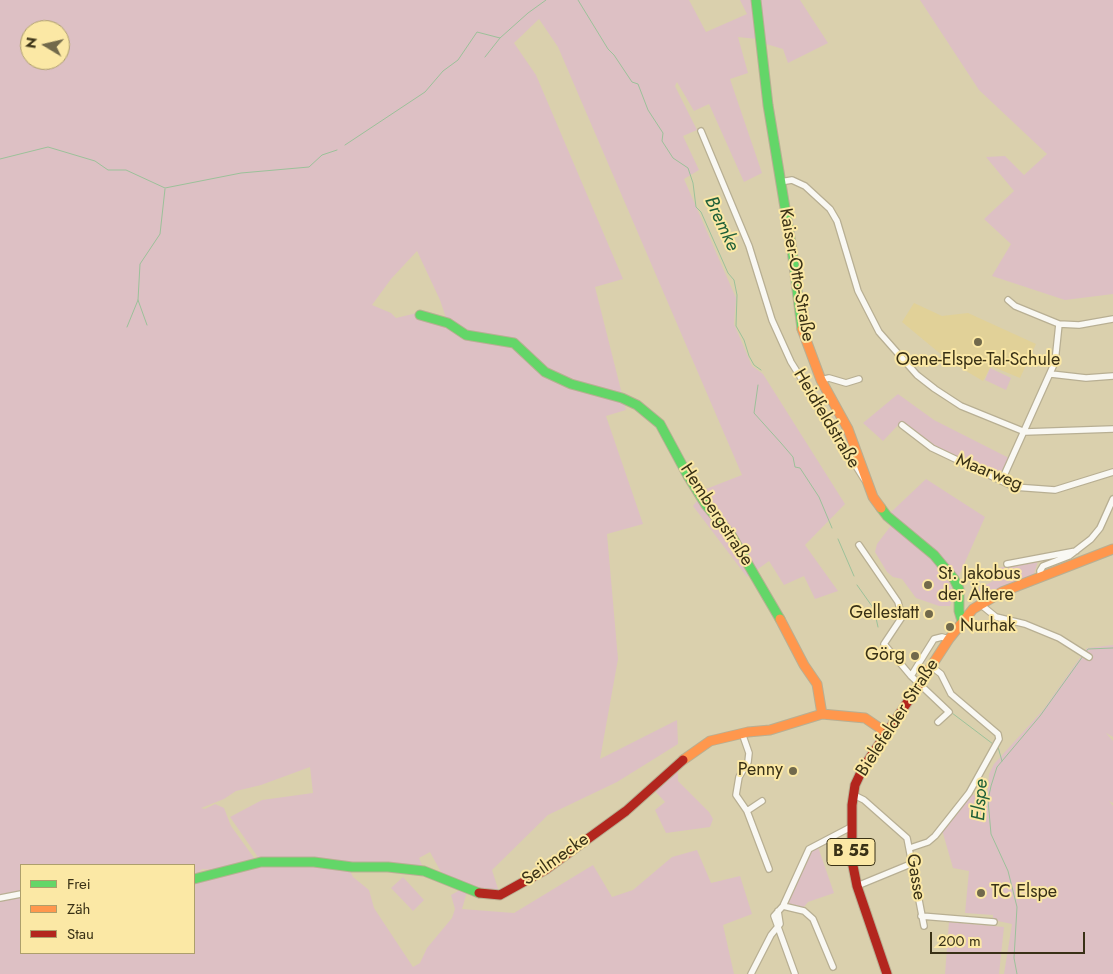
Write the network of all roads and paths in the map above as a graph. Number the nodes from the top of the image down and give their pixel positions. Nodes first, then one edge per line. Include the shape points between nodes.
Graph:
1 (756, 0) edge
2 (701, 131) dead end
3 (780, 182) junction
4 (1008, 300) dead end
5 (420, 315) dead end
6 (1113, 319) edge
7 (1059, 324) junction
8 (1051, 374) junction
9 (1113, 376) edge
10 (859, 379) dead end
11 (821, 380) junction
12 (902, 425) dead end
13 (1113, 429) edge
14 (1025, 432) junction
15 (1113, 472) edge
16 (1002, 480) junction
17 (866, 483) junction
18 (1113, 499) edge
19 (859, 545) dead end
20 (1113, 549) edge
21 (1076, 551) junction
22 (1007, 564) dead end
23 (1041, 578) junction
24 (980, 604) junction
25 (962, 621) junction
26 (949, 639) junction
27 (1087, 654) dead end
28 (931, 666) junction
29 (911, 676) junction
30 (919, 684) junction
31 (822, 714) junction
32 (938, 722) dead end
33 (742, 733) junction
34 (886, 733) junction
35 (854, 795) junction
36 (762, 801) dead end
37 (746, 811) junction
38 (851, 827) junction
39 (910, 848) junction
40 (913, 863) junction
41 (769, 869) dead end
42 (195, 880) edge
43 (857, 886) junction
44 (20, 894) edge
45 (0, 898) edge
46 (783, 906) junction
47 (921, 916) junction
48 (994, 922) dead end
49 (924, 926) dead end
50 (777, 927) junction
51 (832, 967) dead end
52 (753, 972) edge
53 (795, 974) edge
54 (887, 974) edge

1 - 3 street, Kaiser-Otto-Straße via 762,69
2 - 17 street, Heidfeldstraße via 749,246 772,320 792,362
3 - 11 street, Kaiser-Otto-Straße via 800,322
3 - 14 street via 792,180 806,186 830,209 837,221 858,290 879,332 917,375 961,406
4 - 7 street
5 - 31 street, Hembergstraße via 448,323 466,335 514,343 550,375 622,398 660,424 706,505 731,535 817,684
6 - 7 street via 1079,325
7 - 8 street
8 - 9 street via 1086,378
8 - 14 street
10 - 11 street via 846,383 829,378
11 - 17 street, Kaiser-Otto-Straße via 848,429
12 - 16 street, Maarweg via 932,448
13 - 14 street
14 - 16 street
15 - 16 street, Maarweg via 1055,490 1027,490
17 - 25 street, Kaiser-Otto-Straße via 887,516 934,555 954,579 959,589
18 - 21 street via 1096,534
19 - 29 street via 898,602 902,617 884,644
20 - 23 street, Bielefelder Straße / B 55
21 - 22 street
21 - 23 street via 1043,566
23 - 24 street, Bielefelder Straße / B 55
24 - 25 street, Bielefelder Straße / B 55
24 - 27 street via 996,617 1025,624
25 - 26 street, Bielefelder Straße / B 55
26 - 28 street, Bielefelder Straße / B 55
26 - 29 street, Bielefelder Straße via 934,639
28 - 30 street, Bielefelder Straße / B 55
28 - 39 street via 941,674 954,697 999,736 984,769 960,805 928,842
29 - 30 street
30 - 32 street via 948,712
30 - 34 street, Bielefelder Straße / B 55
31 - 33 street, Seilmecke via 770,730
31 - 34 street, Seilmecke via 865,718
33 - 37 street via 749,753 736,790
33 - 42 street, Seilmecke via 710,741 679,763 626,811 545,870 500,895 484,895 424,871 305,862 261,862
34 - 35 street, Bielefelder Straße / B 55 via 857,778
35 - 38 street, Bielefelder Straße / B 55
35 - 39 street, Gasse via 905,835
36 - 37 street
37 - 41 street
38 - 43 street, Bielefelder Straße / B 55
38 - 46 street via 809,849
39 - 40 street, Gasse
40 - 43 street
40 - 47 street, Gasse
43 - 54 street, Bielefelder Straße / B 55
44 - 45 street
46 - 50 street via 774,916
46 - 51 street via 804,911 813,919
47 - 48 street
47 - 49 street, Gasse
50 - 52 street
50 - 53 street

